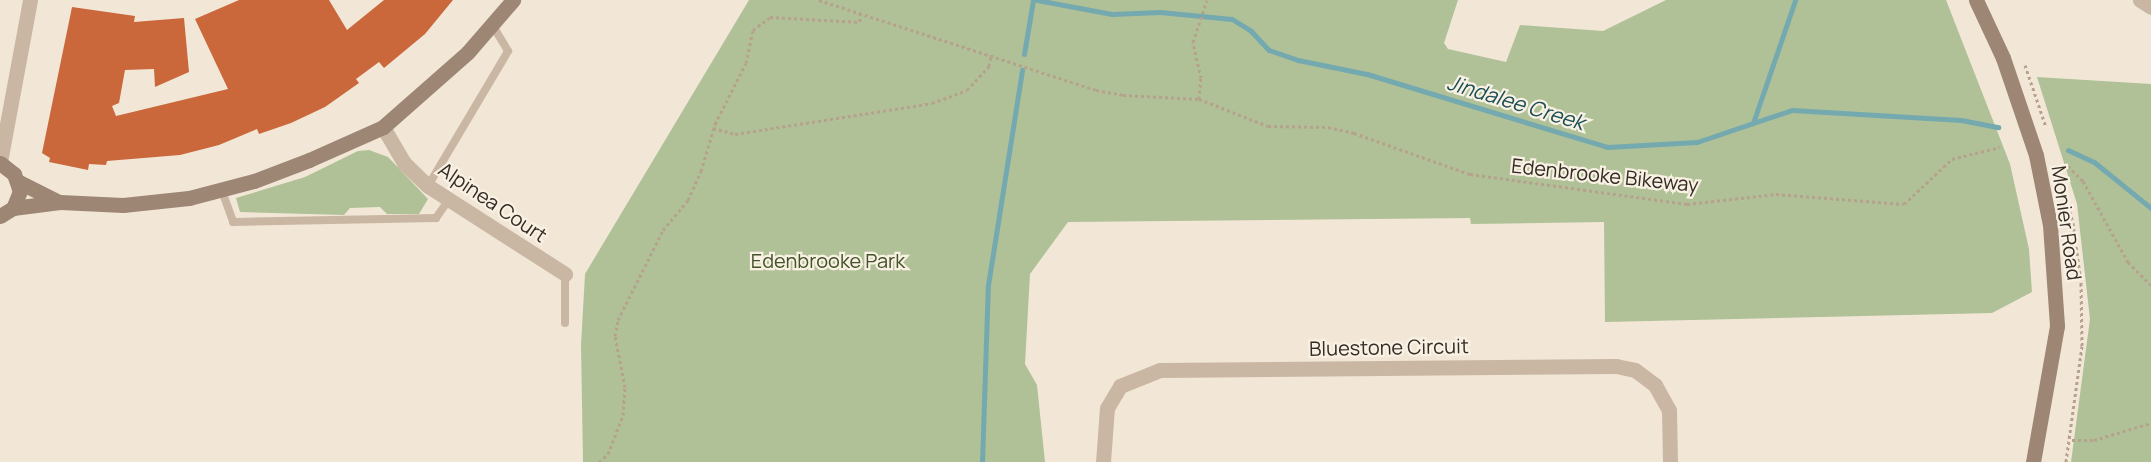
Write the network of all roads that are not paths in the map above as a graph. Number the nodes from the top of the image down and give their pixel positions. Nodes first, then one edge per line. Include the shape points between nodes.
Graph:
1 (30, 0) edge
2 (513, 0) edge
3 (1976, 0) edge
4 (2140, 0) edge
5 (2151, 7) edge
6 (493, 26) junction
7 (383, 128) junction
8 (0, 163) edge
9 (19, 182) junction
10 (428, 186) junction
11 (222, 190) junction
12 (448, 201) junction
13 (60, 202) junction
14 (7, 212) edge
15 (566, 274) joint
16 (564, 323) dead end
17 (1103, 462) edge
18 (1670, 462) edge
19 (2033, 462) edge

1 - 8 street
2 - 6 street
3 - 19 street, Monier Road via 2003,58 2036,155 2050,225 2057,326
4 - 5 street
6 - 7 street
6 - 10 lane via 508,51
7 - 10 street, Alpinea Court via 404,163
7 - 11 street via 309,160
8 - 9 street
9 - 13 street
9 - 14 street via 20,191
10 - 12 street, Alpinea Court
11 - 12 lane via 234,222 436,218
11 - 13 street via 123,205
12 - 15 street, Alpinea Court
13 - 14 street
15 - 16 lane
17 - 18 street, Bluestone Circuit via 1103,426 1120,386 1160,370 1605,366 1635,370 1655,385 1669,410

